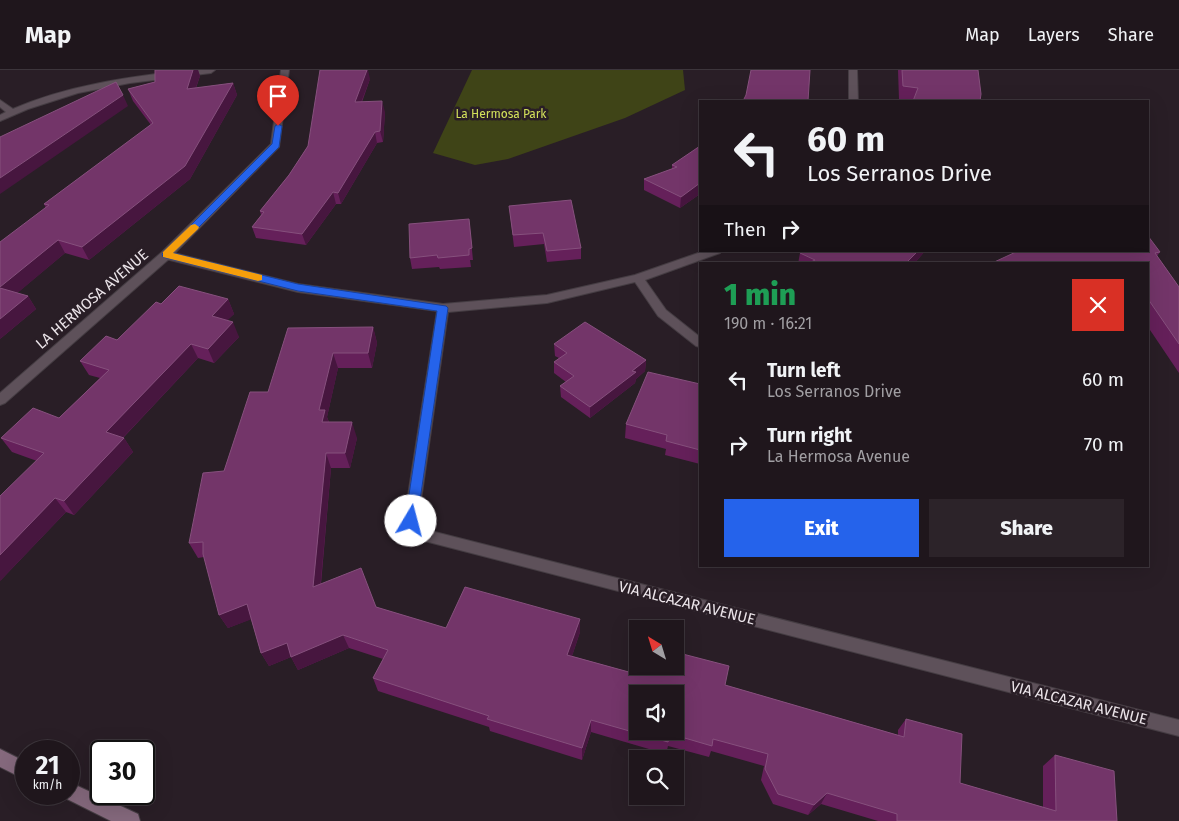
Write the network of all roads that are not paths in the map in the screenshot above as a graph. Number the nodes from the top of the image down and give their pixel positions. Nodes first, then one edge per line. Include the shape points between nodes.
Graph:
1 (211, 70) edge
2 (285, 70) edge
3 (853, 70) edge
4 (854, 100) edge
5 (0, 103) edge
6 (12, 112) junction
7 (0, 118) edge
8 (713, 252) edge
9 (166, 254) junction
10 (638, 278) junction
11 (443, 308) junction
12 (699, 342) edge
13 (0, 400) edge
14 (1179, 728) edge
15 (0, 758) edge
16 (15, 766) edge
17 (80, 796) edge
18 (131, 821) edge

1 - 6 street via 130,79 70,93
2 - 9 street, LA HERMOSA AVENUE via 276,145
3 - 4 street
5 - 6 street
6 - 7 street
8 - 10 street
9 - 11 street via 298,288
9 - 13 street, LA HERMOSA AVENUE
10 - 11 street via 547,299
10 - 12 street via 662,313
11 - 14 street, VIA ALCAZAR AVENUE via 411,521 418,534
15 - 16 main road
17 - 18 main road

